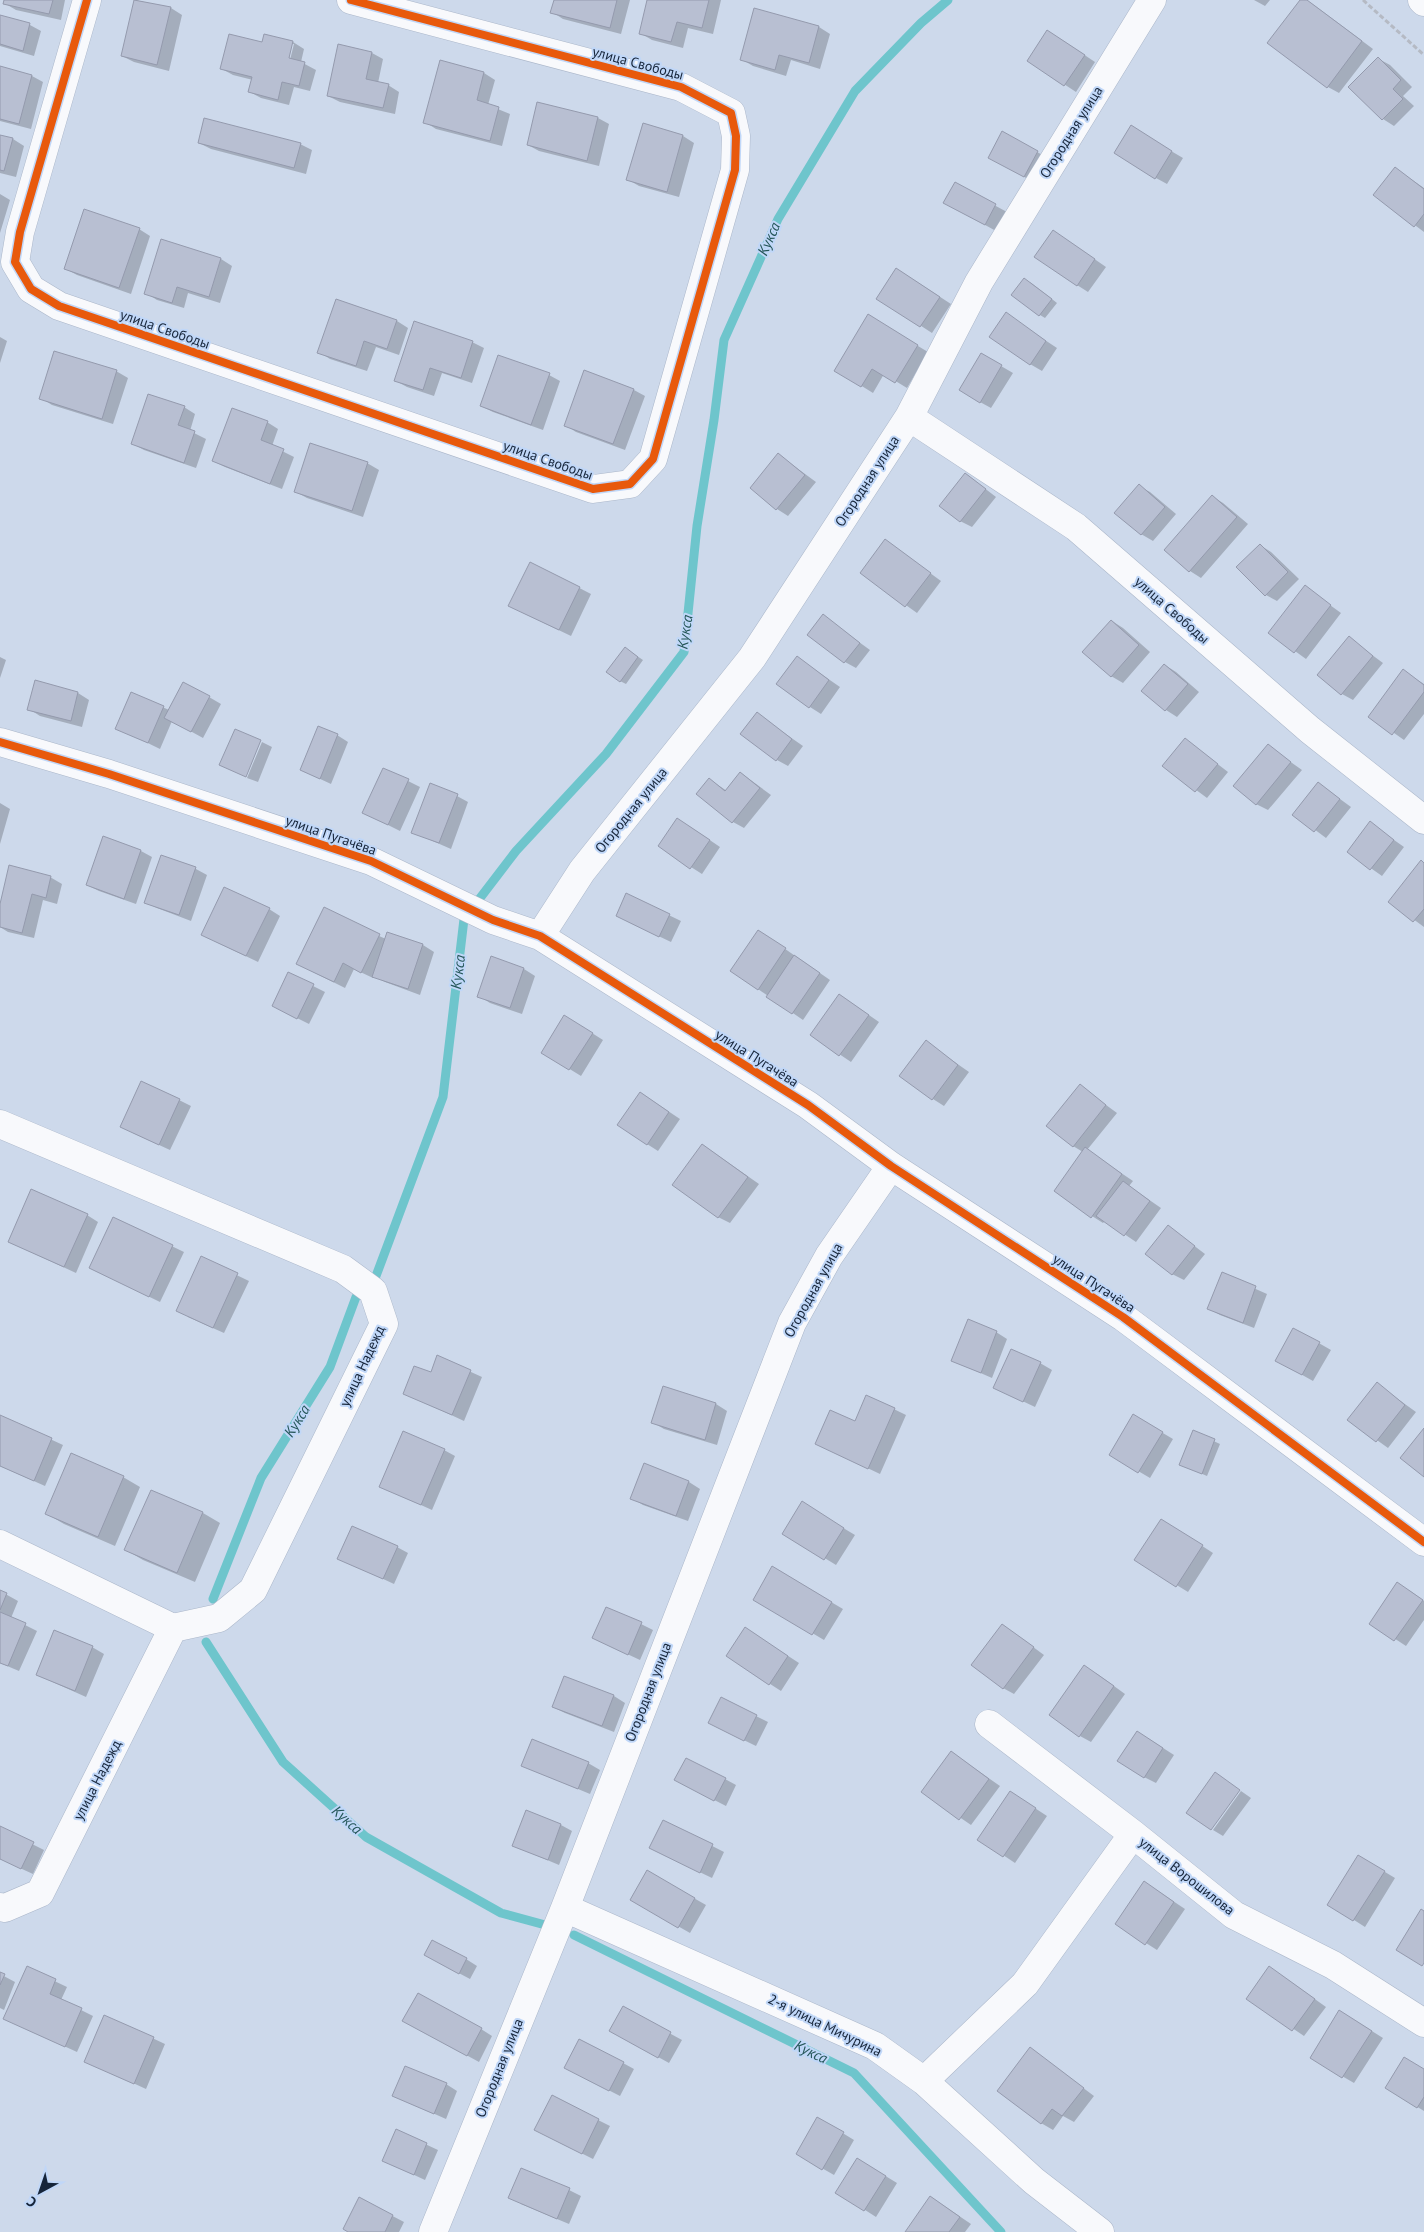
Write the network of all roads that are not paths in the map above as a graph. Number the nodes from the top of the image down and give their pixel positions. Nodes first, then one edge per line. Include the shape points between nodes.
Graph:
1 (87, 0) edge
2 (351, 0) edge
3 (1152, 0) edge
4 (909, 417) junction
5 (0, 742) edge
6 (1424, 820) edge
7 (540, 936) junction
8 (0, 1124) edge
9 (891, 1166) junction
10 (1424, 1542) edge
11 (0, 1544) edge
12 (173, 1628) junction
13 (989, 1724) dead end
14 (1133, 1834) junction
15 (0, 1907) edge
16 (565, 1908) junction
17 (1424, 2023) edge
18 (924, 2081) junction
19 (433, 2232) edge
20 (1100, 2232) edge

1 - 2 street, улица Свободы via 20,232 16,262 31,289 58,306 593,489 630,484 653,459 735,170 736,136 731,113 681,87
3 - 4 street, Огородная улица via 979,282
4 - 6 street, улица Свободы via 1076,527 1310,730
4 - 7 street, Огородная улица via 752,658 582,871
5 - 7 street, улица Пугачёва via 118,777 371,861 492,920
7 - 9 street, улица Пугачёва via 808,1104
8 - 12 street, улица Надежд via 343,1269 374,1291 384,1324 253,1590 219,1618
9 - 10 street, улица Пугачёва via 1123,1317
9 - 16 street, Огородная улица via 829,1256 792,1323
11 - 12 street
12 - 15 street, улица Надежд via 40,1893 5,1908
13 - 14 street, улица Ворошилова
14 - 17 street, улица Ворошилова via 1234,1915 1333,1965
14 - 18 street via 1024,1984
16 - 18 street, 2-я улица Мичурина via 875,2046
16 - 19 street, Огородная улица
18 - 20 street, 2-я улица Мичурина via 1034,2181

